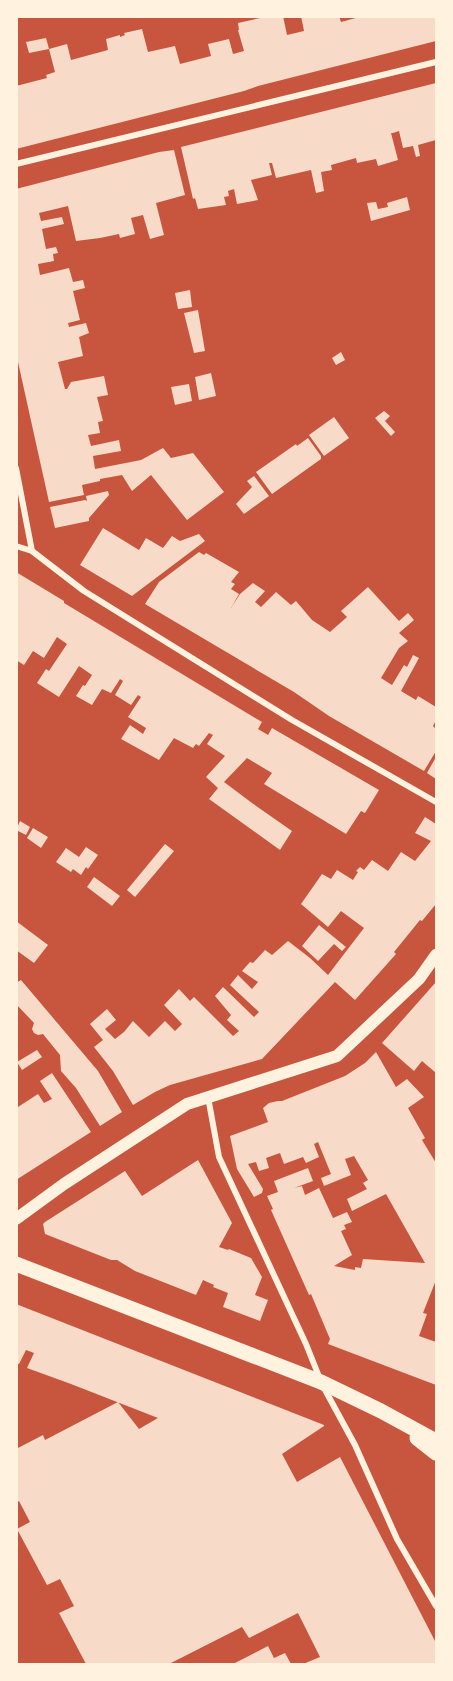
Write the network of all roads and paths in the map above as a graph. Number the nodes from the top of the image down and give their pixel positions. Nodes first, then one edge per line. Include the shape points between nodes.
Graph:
1 (436, 62) edge
2 (16, 164) edge
3 (16, 468) edge
4 (16, 546) edge
5 (32, 551) junction
6 (436, 801) edge
7 (436, 955) edge
8 (208, 1097) junction
9 (16, 1219) edge
10 (16, 1264) edge
11 (321, 1382) junction
12 (381, 1411) junction
13 (436, 1441) edge
14 (436, 1453) edge
15 (436, 1606) edge

1 - 2 street
3 - 5 street
4 - 5 street
5 - 6 street via 84,591 292,720
7 - 8 main road via 419,979 337,1056
8 - 9 main road via 187,1104
8 - 11 street via 219,1157
10 - 11 main road
11 - 12 main road
11 - 15 street via 356,1445 397,1539
12 - 13 main road
12 - 14 main road

